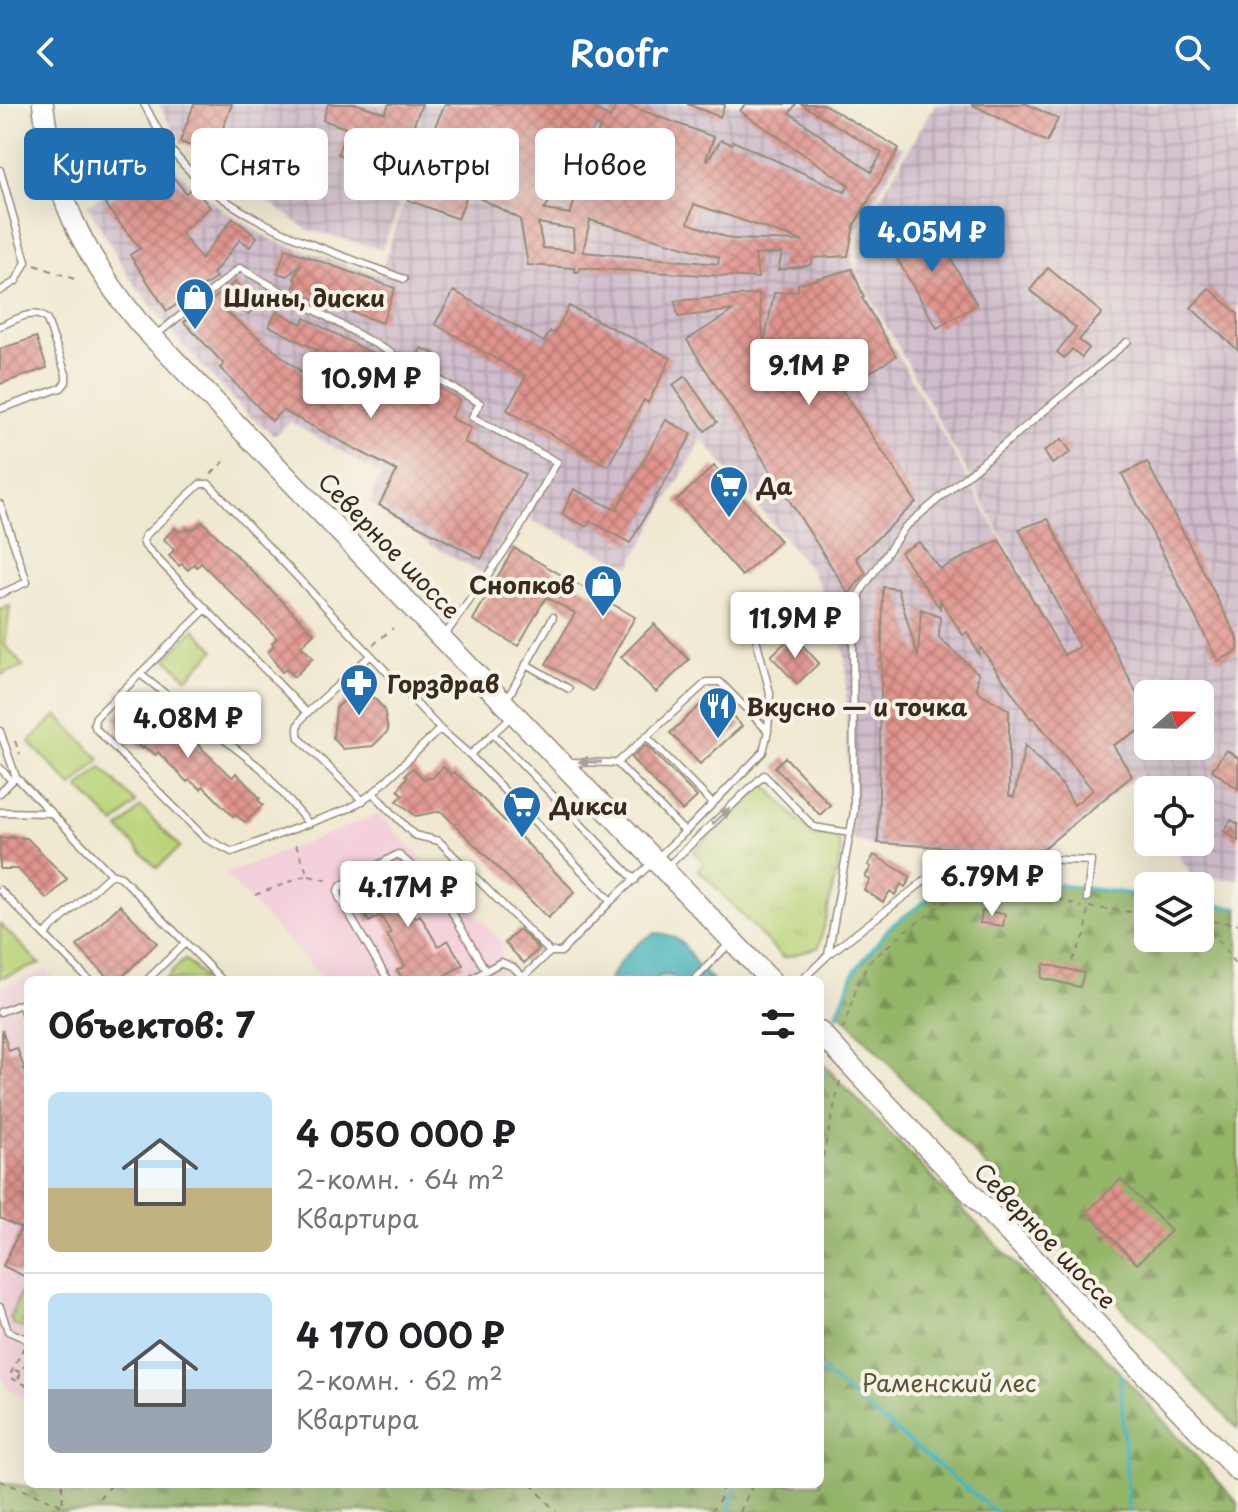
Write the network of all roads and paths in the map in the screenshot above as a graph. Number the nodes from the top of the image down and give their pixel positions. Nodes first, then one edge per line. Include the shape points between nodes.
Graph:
1 (43, 104) edge
2 (144, 104) edge
3 (0, 170) edge
4 (26, 262) junction
5 (74, 279) dead end
6 (404, 279) dead end
7 (0, 291) edge
8 (0, 326) edge
9 (153, 338) junction
10 (1127, 342) dead end
11 (0, 409) edge
12 (228, 458) dead end
13 (204, 482) junction
14 (0, 504) edge
15 (0, 594) edge
16 (206, 609) junction
17 (553, 617) dead end
18 (853, 627) junction
19 (393, 628) dead end
20 (443, 638) junction
21 (368, 653) junction
22 (526, 664) junction
23 (140, 674) junction
24 (569, 689) dead end
25 (510, 708) junction
26 (307, 713) junction
27 (440, 729) junction
28 (0, 731) edge
29 (768, 731) junction
30 (493, 734) junction
31 (646, 736) junction
32 (15, 741) dead end
33 (20, 754) dead end
34 (470, 755) junction
35 (562, 762) junction
36 (617, 763) junction
37 (0, 768) edge
38 (14, 779) junction
39 (0, 793) edge
40 (373, 793) junction
41 (363, 801) junction
42 (713, 804) junction
43 (0, 812) edge
44 (52, 813) junction
45 (309, 824) junction
46 (291, 831) junction
47 (685, 832) junction
48 (850, 833) junction
49 (660, 865) junction
50 (111, 874) junction
51 (308, 875) junction
52 (635, 880) junction
53 (342, 885) junction
54 (0, 890) edge
55 (255, 895) dead end
56 (1087, 898) joint
57 (611, 901) junction
58 (1088, 907) junction
59 (1134, 912) edge
60 (1214, 921) edge
61 (1238, 924) edge
62 (45, 934) junction
63 (1214, 937) edge
64 (732, 941) junction
65 (185, 943) junction
66 (550, 952) junction
67 (828, 955) junction
68 (1072, 961) dead end
69 (1238, 968) edge
70 (486, 971) junction
71 (85, 976) edge
72 (151, 976) edge
73 (218, 976) edge
74 (386, 976) edge
75 (477, 976) edge
76 (520, 976) edge
77 (524, 976) edge
78 (698, 976) edge
79 (766, 976) edge
80 (806, 976) edge
81 (0, 1012) edge
82 (24, 1013) edge
83 (824, 1036) edge
84 (837, 1050) junction
85 (840, 1081) dead end
86 (824, 1151) edge
87 (0, 1307) edge
88 (24, 1338) edge
89 (24, 1348) edge
90 (24, 1367) edge
91 (13, 1369) junction
92 (21, 1373) junction
93 (24, 1374) edge
94 (17, 1381) junction
95 (24, 1384) edge
96 (1238, 1471) edge
97 (0, 1481) edge
98 (62, 1488) edge
99 (109, 1488) edge
100 (535, 1488) edge
101 (722, 1488) edge
102 (751, 1488) edge
103 (99, 1498) dead end
104 (63, 1506) junction
105 (63, 1512) edge
106 (70, 1512) edge
107 (556, 1512) edge
108 (711, 1512) edge
109 (740, 1512) edge

1 - 9 main road, Северное шоссе via 47,145 66,210 98,269
2 - 6 lane via 169,148 208,188 259,221
3 - 4 lane
4 - 5 path
4 - 7 lane via 16,281
8 - 11 lane via 42,314 66,382
9 - 20 main road, Северное шоссе
9 - 20 lane via 240,268 480,403 472,417 557,462 516,535
10 - 18 lane via 905,527 861,591
12 - 13 path
13 - 16 lane via 143,541
13 - 21 lane
14 - 15 lane via 27,582
16 - 23 lane
16 - 26 lane
17 - 22 lane
18 - 29 lane via 839,629 790,615 751,619 770,693
18 - 48 lane
19 - 21 path
20 - 25 main road, Северное шоссе
21 - 26 lane
21 - 27 lane
22 - 24 lane
22 - 25 lane
23 - 45 lane via 262,769
23 - 46 lane via 96,717 96,729 205,838 228,851
25 - 30 lane
25 - 35 main road, Северное шоссе
26 - 41 lane via 297,729 299,738
27 - 34 lane
27 - 40 lane
28 - 38 lane
29 - 31 lane via 720,682 707,682
29 - 42 lane via 763,752
30 - 34 lane
30 - 52 lane
31 - 36 lane
31 - 42 lane
32 - 33 path
34 - 57 lane
36 -> 35 lane
35 - 49 main road, Северное шоссе
36 - 47 lane
37 - 38 lane
38 - 39 lane
38 - 44 lane
40 - 41 lane
40 - 66 lane via 414,835 439,841
41 - 45 lane
42 - 47 lane
43 - 44 lane
44 - 50 lane
45 - 46 lane
46 - 51 path
47 - 49 lane
49 -> 48 lane via 764,775 814,827
48 - 67 lane
49 - 52 lane
49 - 64 main road, Северное шоссе
50 - 62 lane
50 - 65 lane via 121,877
51 - 53 path
51 - 55 path
52 - 57 lane
53 - 70 lane via 394,855 403,856 438,888
53 - 74 lane via 339,897
54 - 62 lane
56 - 58 path
56 - 67 lane via 1091,861 963,856
57 - 66 lane via 561,952
58 - 59 path
58 - 68 path via 1086,933
58 - 84 path via 1039,892 980,885 944,903 869,962
60 - 61 path
62 - 71 lane
63 - 69 path
64 - 78 lane
64 - 79 main road, Северное шоссе
65 - 72 lane
65 - 73 lane
66 - 77 lane
67 - 80 lane
70 - 75 lane
70 - 76 lane via 501,962
81 - 82 lane via 21,1004
83 - 84 main road, Северное шоссе
84 - 96 main road, Северное шоссе
85 - 86 path
87 - 88 lane via 8,1331
89 - 91 path
90 - 92 path
91 - 92 path
91 - 94 path via 9,1377
92 - 93 path
92 - 94 path
94 - 95 path
97 - 104 path
98 - 104 path
99 - 103 path
100 - 107 path
101 - 108 path
102 - 109 path
104 - 105 path
104 - 106 path

